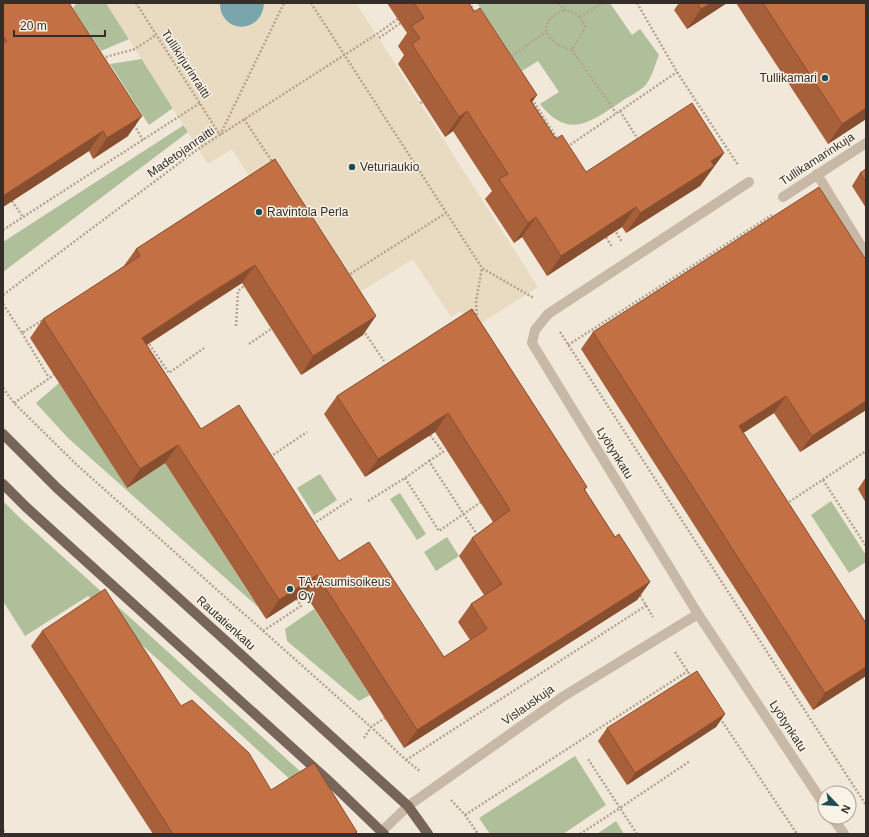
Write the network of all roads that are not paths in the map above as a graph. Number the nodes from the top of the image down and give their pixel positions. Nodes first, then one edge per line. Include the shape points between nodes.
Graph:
1 (866, 143) edge
2 (817, 174) junction
3 (749, 182) road end
4 (783, 197) road end
5 (866, 254) edge
6 (3, 434) edge
7 (3, 484) edge
8 (698, 614) junction
9 (817, 794) edge
10 (408, 806) junction
11 (838, 825) edge
12 (383, 832) edge
13 (428, 834) edge
14 (844, 834) edge

1 - 2 street, Tullikamarinkuja
2 - 4 street, Tullikamarinkuja
2 - 5 street
3 - 8 street, Lyötynkatu via 548,314 535,330 532,343
6 - 10 main road, Rautatienkatu via 57,488
7 - 12 main road
8 - 9 street, Lyötynkatu
8 - 10 street, Vislauskuja via 564,696
10 - 12 street, Vislauskuja
10 - 13 main road, Rautatienkatu
11 - 14 street

